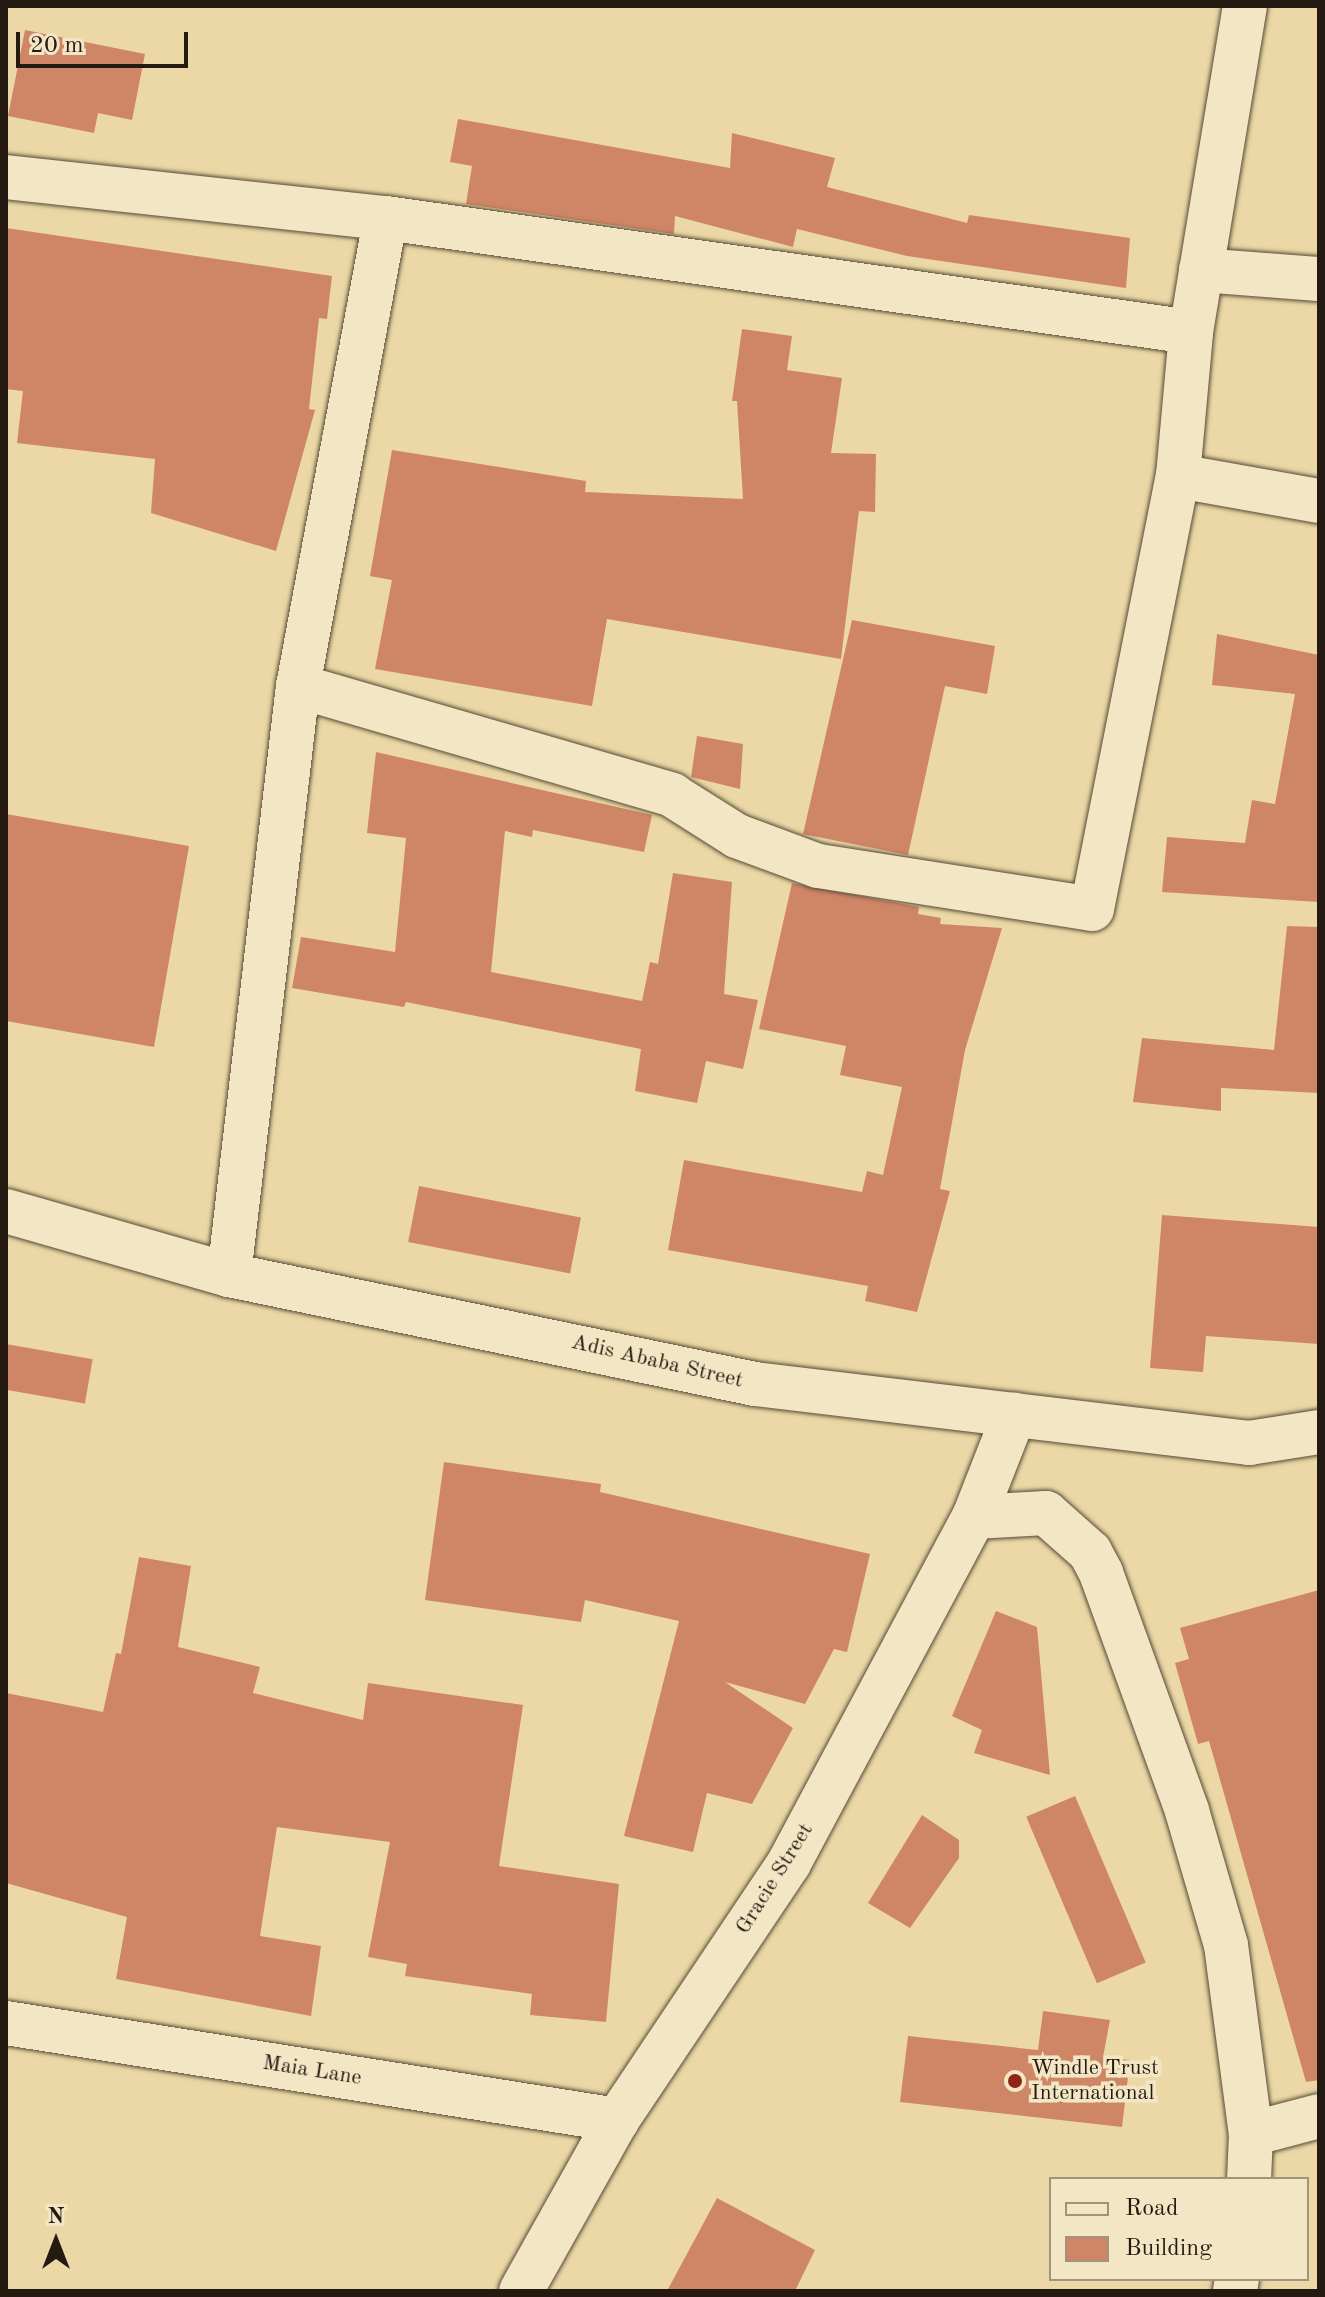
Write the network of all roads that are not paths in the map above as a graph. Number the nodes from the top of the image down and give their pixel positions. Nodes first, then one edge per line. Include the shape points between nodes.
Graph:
1 (1245, 6) edge
2 (6, 177) edge
3 (386, 218) junction
4 (1201, 270) junction
5 (1319, 279) edge
6 (1191, 332) junction
7 (1178, 476) junction
8 (1319, 501) edge
9 (298, 686) junction
10 (6, 1211) edge
11 (229, 1275) junction
12 (1014, 1415) junction
13 (1319, 1432) edge
14 (974, 1517) junction
15 (6, 2023) edge
16 (1319, 2116) edge
17 (617, 2120) junction
18 (1251, 2134) junction
19 (1249, 2177) edge
20 (521, 2291) edge

1 - 4 street
2 - 3 street
3 - 6 street
3 - 9 street
4 - 5 street
4 - 6 street
6 - 7 street
7 - 8 street
7 - 9 street via 1092,909 818,866 737,836 672,795
9 - 11 street
10 - 11 street, Adis Ababa Street
11 - 12 street, Adis Ababa Street via 755,1384
12 - 13 street, Adis Ababa Street via 1249,1443
12 - 14 street, Gracie Street
14 - 17 street, Gracie Street via 789,1863
14 - 18 street via 1046,1513 1090,1552 1101,1573 1187,1811 1226,1945
15 - 17 street, Maia Lane
16 - 18 street
17 - 20 street, Gracie Street
18 - 19 street

